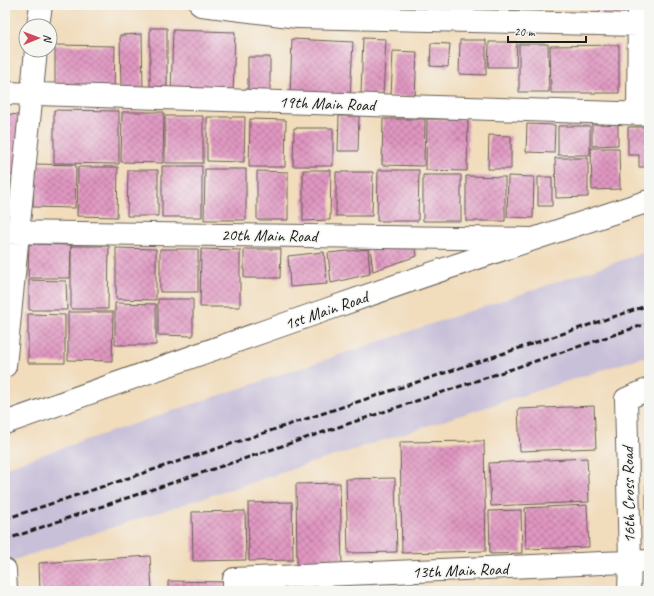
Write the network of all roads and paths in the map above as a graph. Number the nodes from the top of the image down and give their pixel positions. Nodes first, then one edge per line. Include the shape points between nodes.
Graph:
1 (41, 5) edge
2 (201, 5) edge
3 (298, 11) edge
4 (456, 13) edge
5 (639, 15) edge
6 (39, 18) edge
7 (35, 58) edge
8 (5, 93) edge
9 (31, 94) junction
10 (643, 114) edge
11 (649, 201) edge
12 (12, 232) edge
13 (533, 238) junction
14 (5, 366) edge
15 (649, 389) edge
16 (5, 423) edge
17 (639, 562) edge
18 (5, 570) edge
19 (6, 591) edge
20 (234, 591) edge
21 (629, 591) edge

1 - 6 street
2 - 3 street
3 - 4 street
4 - 5 street
5 - 10 street
7 - 9 street
8 - 9 street, 19th Main Road
9 - 10 street, 19th Main Road
9 - 12 street
11 - 13 street, 1st Main Road
12 - 13 street, 20th Main Road
12 - 14 street
13 - 16 street, 1st Main Road
15 - 17 street, 16th Cross Road via 626,399
17 - 20 street, 13th Main Road via 234,579
17 - 21 street, 16th Cross Road
18 - 19 street

